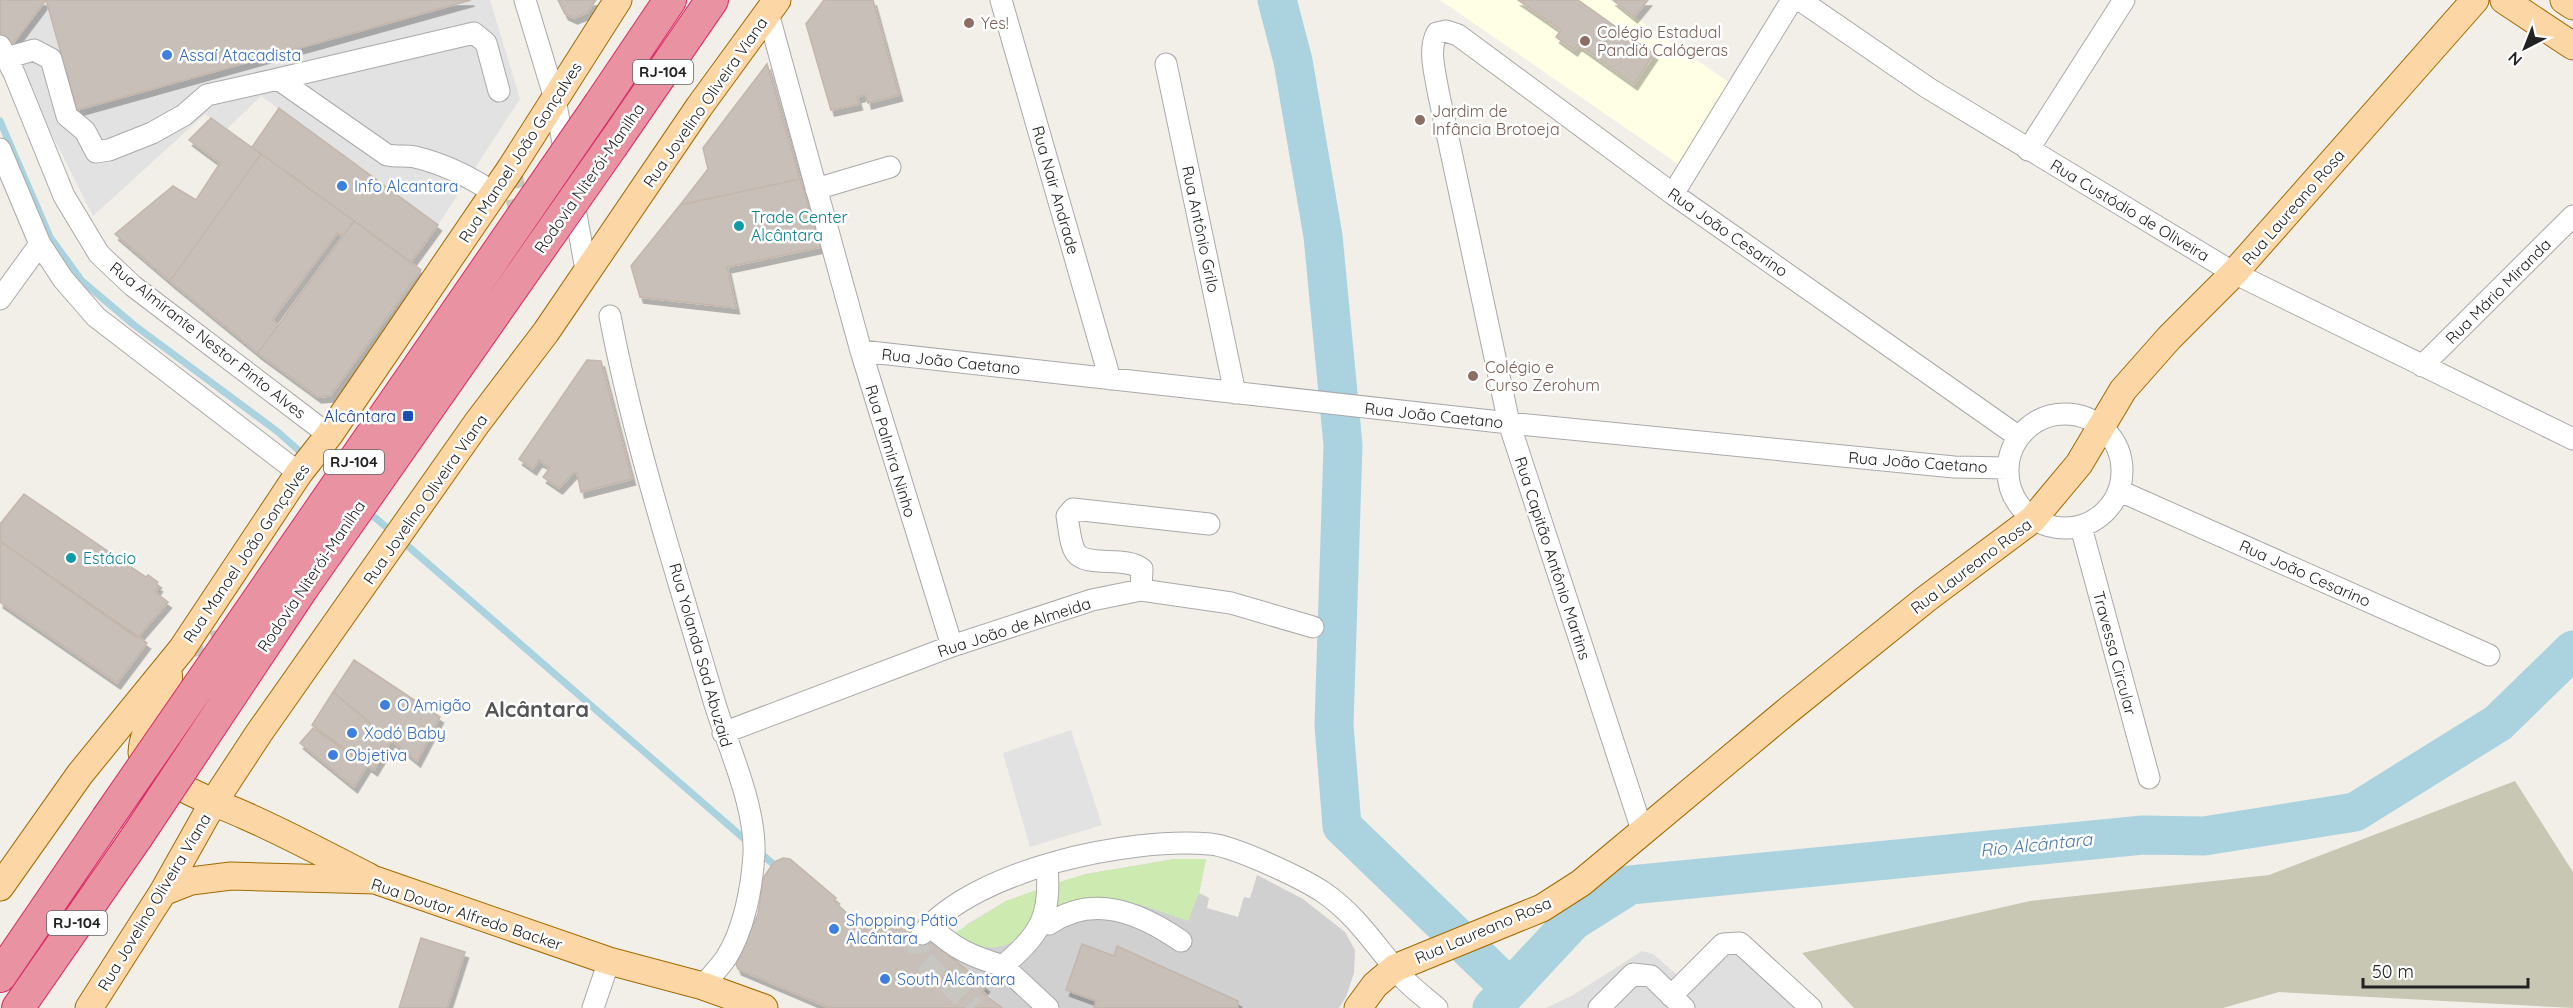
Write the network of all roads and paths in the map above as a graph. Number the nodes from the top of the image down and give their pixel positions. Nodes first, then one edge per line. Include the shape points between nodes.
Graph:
1 (525, 0) edge
2 (618, 0) edge
3 (670, 0) edge
4 (712, 0) edge
5 (1002, 0) edge
6 (1792, 0) edge
7 (1800, 0) edge
8 (2124, 0) edge
9 (2475, 0) edge
10 (2504, 0) edge
11 (2564, 0) edge
12 (772, 6) edge
13 (2573, 6) edge
14 (1437, 33) joint
15 (2573, 46) edge
16 (3, 52) edge
17 (1166, 64) dead end
18 (278, 79) junction
19 (500, 91) dead end
20 (555, 99) junction
21 (0, 150) edge
22 (2028, 150) junction
23 (890, 167) dead end
24 (816, 189) junction
25 (494, 193) junction
26 (1673, 194) junction
27 (2573, 216) edge
28 (40, 244) junction
29 (2234, 273) junction
30 (587, 274) junction
31 (0, 299) edge
32 (610, 316) dead end
33 (861, 351) junction
34 (2422, 366) junction
35 (1110, 379) junction
36 (1235, 393) junction
37 (1509, 423) junction
38 (2102, 426) junction
39 (2019, 437) junction
40 (326, 438) junction
41 (2573, 439) edge
42 (2008, 468) junction
43 (302, 470) junction
44 (2120, 491) junction
45 (2033, 519) junction
46 (1209, 524) dead end
47 (2081, 527) junction
48 (1141, 590) junction
49 (1313, 627) dead end
50 (952, 646) junction
51 (2489, 655) dead end
52 (166, 666) junction
53 (723, 733) junction
54 (2149, 778) dead end
55 (213, 802) junction
56 (1643, 833) junction
57 (1047, 866) junction
58 (375, 880) junction
59 (0, 887) edge
60 (163, 892) junction
61 (1043, 923) junction
62 (1181, 941) dead end
63 (609, 961) junction
64 (1003, 966) junction
65 (1400, 974) junction
66 (0, 976) edge
67 (703, 986) junction
68 (1678, 1002) edge
69 (18, 1008) edge
70 (89, 1008) edge
71 (593, 1008) edge
72 (764, 1008) edge
73 (1048, 1008) edge
74 (1358, 1008) edge
75 (1437, 1008) edge
76 (1599, 1008) edge
77 (1811, 1008) edge

1 - 20 street
2 - 20 main road, Rua Manoel João Gonçalves
3 - 66 highway, Rodovia Niterói-Manilha / RJ-104, bridge
4 - 69 highway, Rodovia Niterói-Manilha / RJ-104, bridge via 301,590
5 - 35 street, Rua Nair Andrade
6 - 26 street
7 - 22 street, Rua Custódio de Oliveira via 1928,88
8 - 22 street
9 - 29 main road, Rua Laureano Rosa
10 - 15 main road
11 - 13 main road
12 - 24 street, Rua Palmira Ninho
12 - 30 main road, Rua Jovelino Oliveira Viana
14 - 26 street, Rua João Cesarino via 1458,35
14 - 37 street, Rua Capitão Antônio Martins via 1432,53 1438,91
16 - 18 street via 34,50 51,59 67,116 85,131 96,152 152,133 184,115 207,95
16 - 40 street, Rua Almirante Nestor Pinto Alves via 64,196 99,254 133,286
17 - 36 street, Rua Antônio Grilo
18 - 19 street via 474,33 486,43
18 - 25 street via 387,155 432,162 470,177
20 - 25 main road, Rua Manoel João Gonçalves
20 - 30 street
21 - 28 street
22 - 29 street, Rua Custódio de Oliveira
23 - 24 street
24 - 33 street, Rua Palmira Ninho
25 - 40 main road, Rua Manoel João Gonçalves
26 - 39 street, Rua João Cesarino
27 - 34 street, Rua Mário Miranda
28 - 31 street
28 - 43 street via 63,279 96,317
29 - 34 street, Rua Custódio de Oliveira
29 - 38 main road, Rua Laureano Rosa via 2123,390
30 - 55 main road, Rua Jovelino Oliveira Viana via 477,423
32 - 53 street, Rua Yolanda Sad Abuzaid via 628,403
33 - 35 street, Rua João Caetano
33 - 50 street, Rua Palmira Ninho
34 - 41 street, Rua Custódio de Oliveira
35 - 36 street, Rua João Caetano
36 - 37 street, Rua João Caetano
37 - 42 street, Rua João Caetano via 1954,467
37 - 56 street, Rua Capitão Antônio Martins
38 - 39 street via 2074,414 2053,415 2035,422
38 - 44 street via 2118,447 2123,468
38 - 45 main road, Rua Laureano Rosa via 2079,464
39 - 42 street
40 - 43 main road, Rua Manoel João Gonçalves
42 - 45 street via 2010,486
43 - 52 main road, Rua Manoel João Gonçalves via 182,649
44 - 47 street via 2102,516
44 - 51 street, Rua João Cesarino
45 - 47 street via 2051,527
45 - 56 main road, Rua Laureano Rosa via 1804,697
46 - 48 street via 1073,509 1067,516 1075,552 1083,559 1135,563 1142,569
47 - 54 street, Travessa Circular
48 - 49 street, Rua João de Almeida via 1231,603
48 - 50 street, Rua João de Almeida via 1092,600
50 - 53 street, Rua João de Almeida
52 - 55 main road via 168,691 150,720 142,753 161,776
52 - 59 main road, Rua Manoel João Gonçalves via 80,774
53 - 67 street, Rua Yolanda Sad Abuzaid via 750,814 754,852 737,936 726,958
55 - 58 main road
55 - 60 main road, Rua Jovelino Oliveira Viana
56 - 65 main road, Rua Laureano Rosa via 1581,883 1542,908 1424,956
57 - 61 street via 1048,903
57 - 64 street via 969,897 926,930 968,955
57 - 65 street via 1109,849 1212,844 1278,868 1323,892 1362,925
58 - 60 main road, Rua Doutor Alfredo Backer via 231,876 191,881
58 - 63 main road, Rua Doutor Alfredo Backer
60 - 70 main road, Rua Jovelino Oliveira Viana
61 - 62 street via 1049,924 1081,909 1103,907 1130,912
61 - 64 street
63 - 67 main road, Rua Doutor Alfredo Backer
63 - 71 street
64 - 73 street
65 - 74 main road, Rua Laureano Rosa via 1375,985
65 - 75 street
67 - 72 main road, Rua Doutor Alfredo Backer
68 - 76 street via 1651,976 1632,974
68 - 77 street via 1723,944 1740,942

